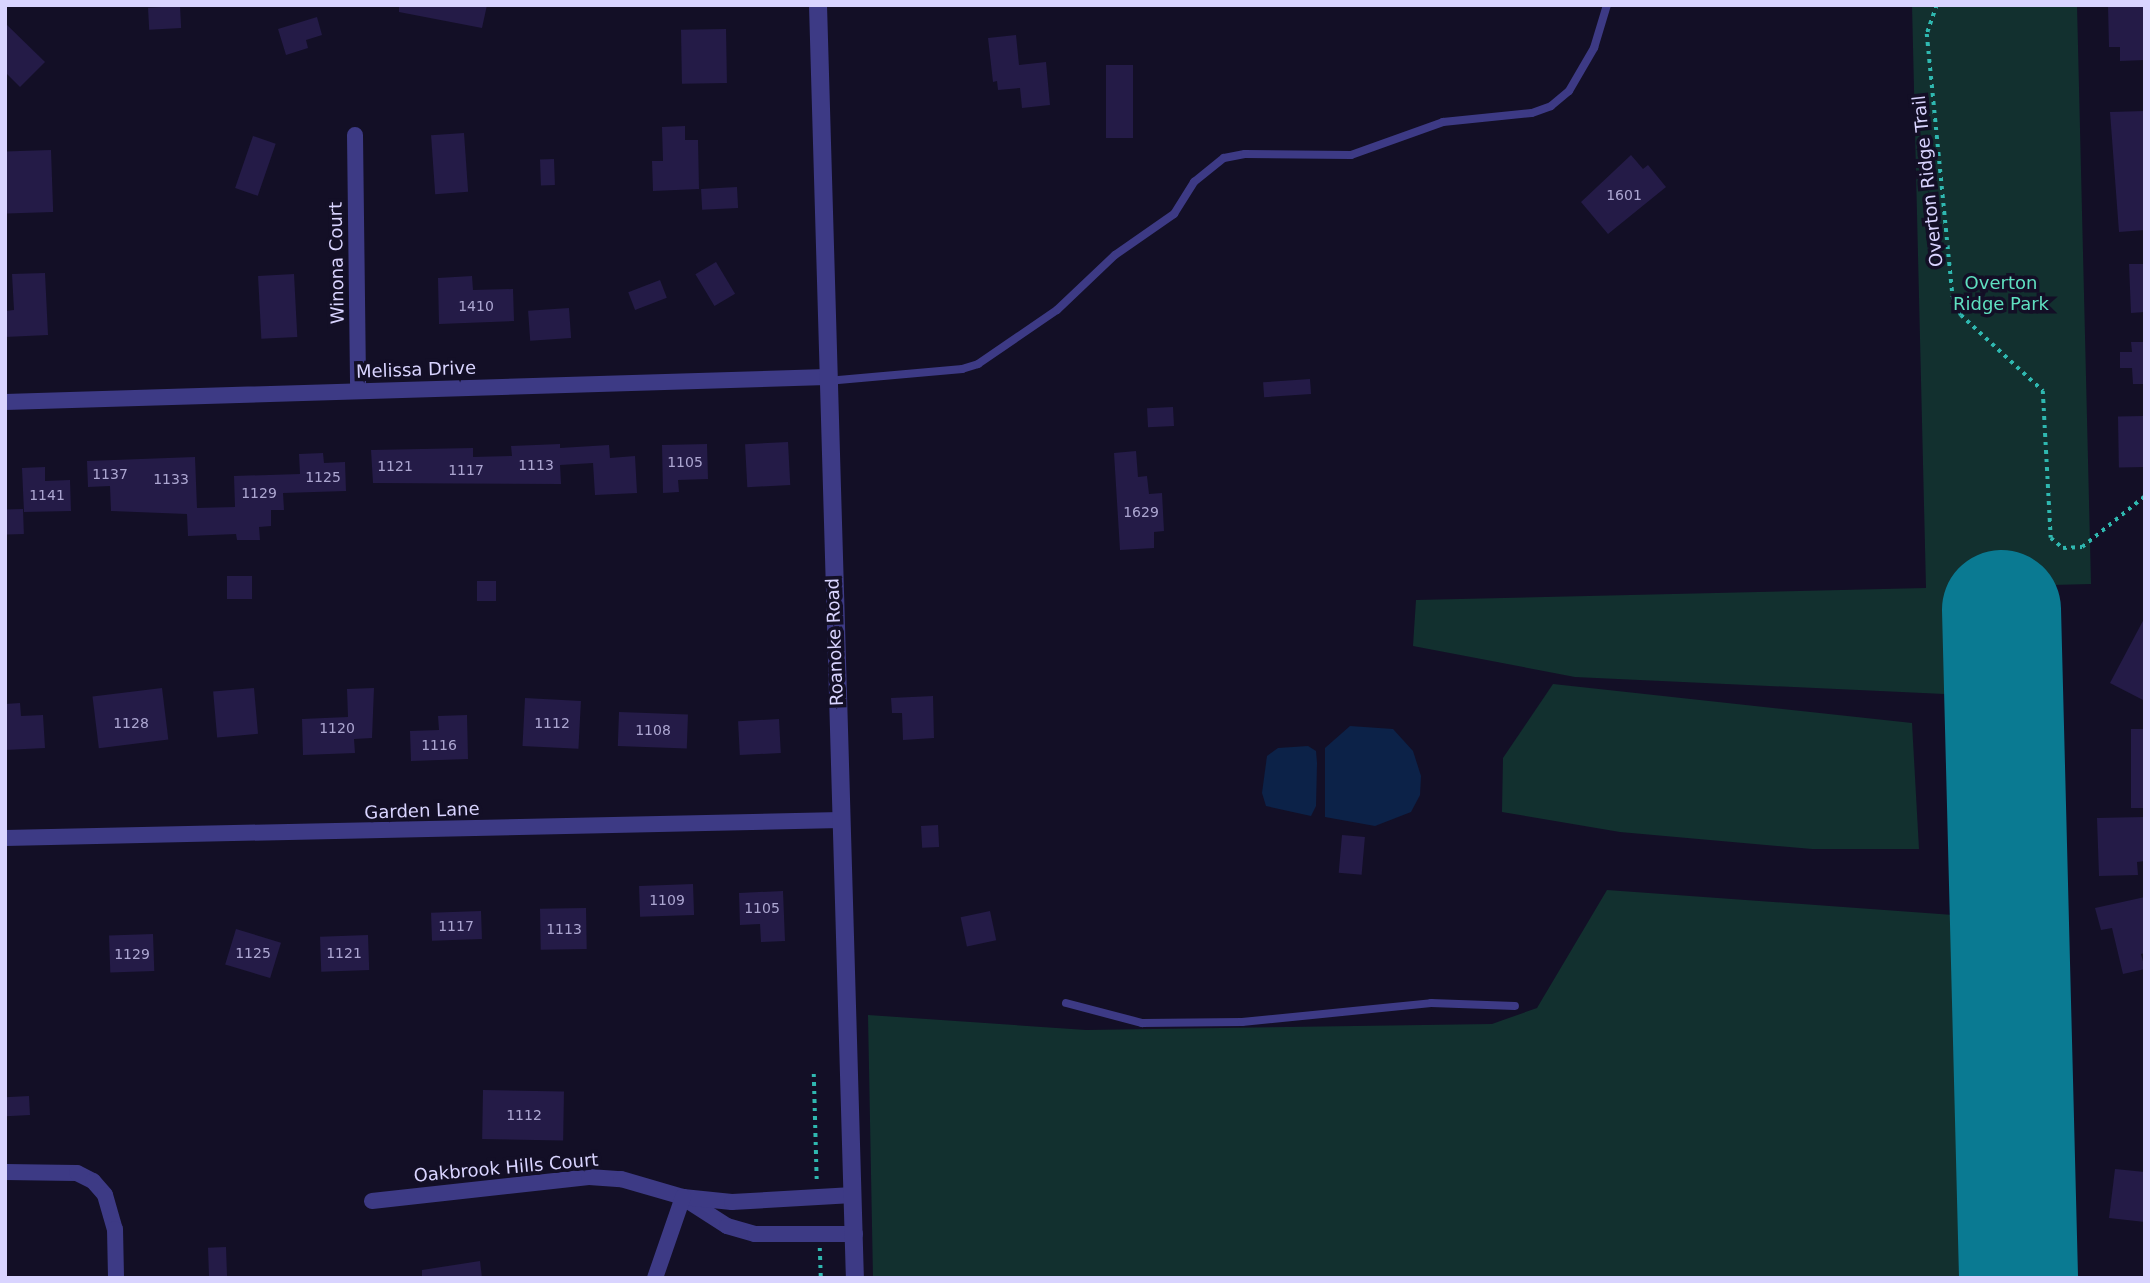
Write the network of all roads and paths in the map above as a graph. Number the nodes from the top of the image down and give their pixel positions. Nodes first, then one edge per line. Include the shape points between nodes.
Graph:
1 (818, 5) edge
2 (1607, 5) edge
3 (1937, 5) edge
4 (355, 135) dead end
5 (827, 379) junction
6 (358, 391) junction
7 (5, 402) edge
8 (2145, 496) edge
9 (841, 820) junction
10 (5, 838) edge
11 (1066, 1003) dead end
12 (1515, 1006) dead end
13 (814, 1074) dead end
14 (5, 1172) edge
15 (817, 1185) dead end
16 (853, 1195) junction
17 (683, 1197) junction
18 (372, 1201) dead end
19 (855, 1234) junction
20 (821, 1241) dead end
21 (116, 1278) edge
22 (655, 1278) edge
23 (821, 1278) edge
24 (855, 1278) edge

1 - 5 street, Roanoke Road
2 - 5 lane via 1594,48 1569,91 1551,106 1532,113 1443,122 1351,155 1224,158 1194,182 1174,214 1115,255 1057,310 978,364
3 - 8 path, Overton Ridge Trail via 1927,34 1953,297 1961,314 2043,391 2051,538 2063,548 2082,547
4 - 6 street, Winona Court
5 - 6 street, Melissa Drive
5 - 9 street, Roanoke Road
6 - 7 street, Melissa Drive
9 - 10 street, Garden Lane
9 - 16 street, Roanoke Road
11 - 12 lane via 1142,1023 1242,1022 1432,1003
13 - 15 path
14 - 21 street via 77,1173 93,1181 105,1195 115,1230
16 - 17 street, Oakbrook Hills Court via 732,1202
16 - 19 street, Roanoke Road
17 - 18 street, Oakbrook Hills Court via 621,1179 589,1177
17 - 19 street, Oakbrook Hills Court via 727,1226 755,1234
17 - 22 street
19 - 24 street, Roanoke Road
20 - 23 path

